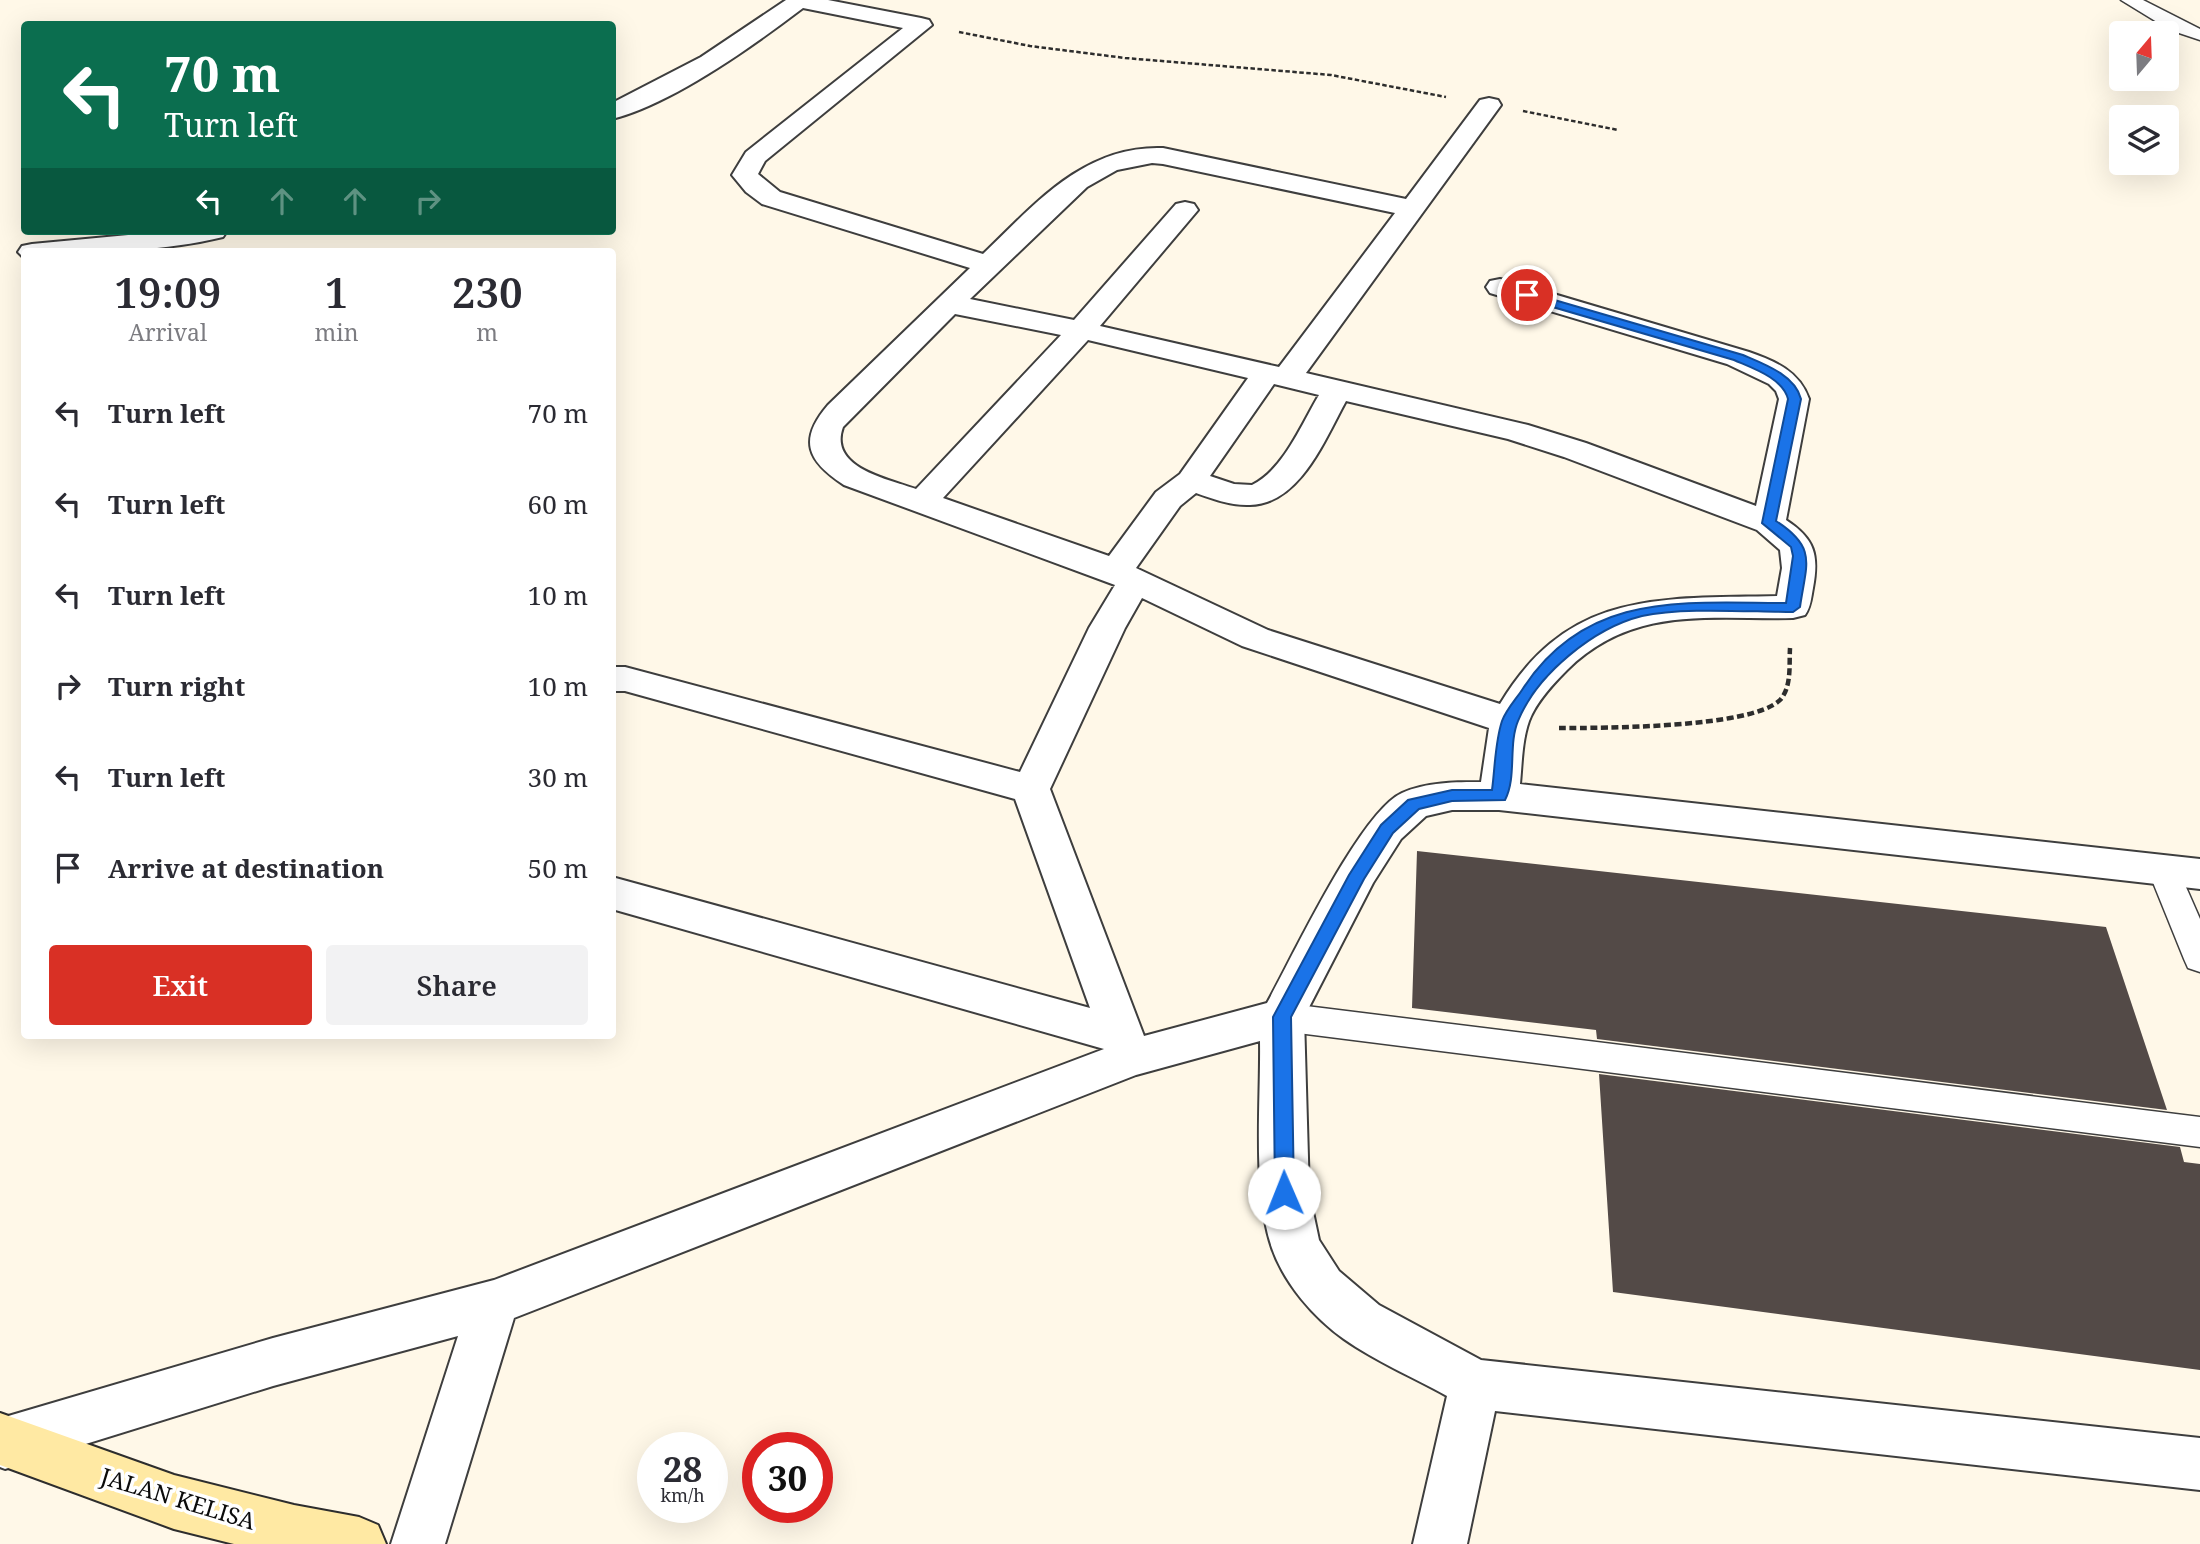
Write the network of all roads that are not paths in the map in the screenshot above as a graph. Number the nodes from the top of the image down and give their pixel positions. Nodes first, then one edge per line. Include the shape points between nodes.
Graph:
1 (799, 0) edge
2 (2130, 0) edge
3 (2200, 35) edge
4 (1489, 105) road end
5 (616, 110) edge
6 (1414, 209) junction
7 (1185, 210) dead end
8 (195, 235) edge
9 (81, 248) edge
10 (987, 264) junction
11 (1500, 287) dead end
12 (950, 304) junction
13 (1081, 330) junction
14 (1278, 376) junction
15 (1337, 389) junction
16 (1191, 481) junction
17 (921, 503) junction
18 (1769, 523) junction
19 (1125, 576) junction
20 (616, 679) edge
21 (1510, 721) junction
22 (1031, 789) junction
23 (1499, 796) junction
24 (2182, 872) edge
25 (616, 894) edge
26 (2200, 959) edge
27 (1282, 1017) junction
28 (1126, 1046) junction
29 (2200, 1132) edge
30 (494, 1303) junction
31 (1475, 1384) junction
32 (3, 1441) edge
33 (2200, 1464) edge
34 (359, 1544) edge
35 (418, 1544) edge
36 (1440, 1544) edge

1 - 5 street via 713,60
1 - 10 street via 920,24 755,157 745,175 771,198
2 - 3 lane
4 - 6 street
6 - 10 street via 1163,156 1130,156 1078,181
6 - 14 street
7 - 13 street
8 - 9 street
10 - 12 street
11 - 18 street via 1738,358 1784,382 1794,399
12 - 13 street
12 - 17 street via 825,431 825,447 836,466
13 - 14 street
13 - 17 street
14 - 15 street
14 - 16 street
15 - 16 street via 1288,471 1271,490 1243,495
15 - 18 street via 1539,437
16 - 19 street via 1168,499
17 - 19 street
18 - 21 street via 1798,546 1793,607 1669,608 1621,618 1556,658
19 - 21 street via 1255,638
19 - 22 street via 1107,628
20 - 22 street
21 - 23 street
22 - 28 street
23 - 24 street
23 - 27 street via 1452,796 1414,804 1387,829 1357,875
24 - 26 lane
25 - 28 street
27 - 28 street
27 - 29 lane
27 - 31 street via 1284,1193 1296,1247 1322,1287 1361,1322
28 - 30 street
30 - 32 street
30 - 35 street
31 - 33 street
31 - 36 street
32 - 34 main road, JALAN KELISA via 174,1502

